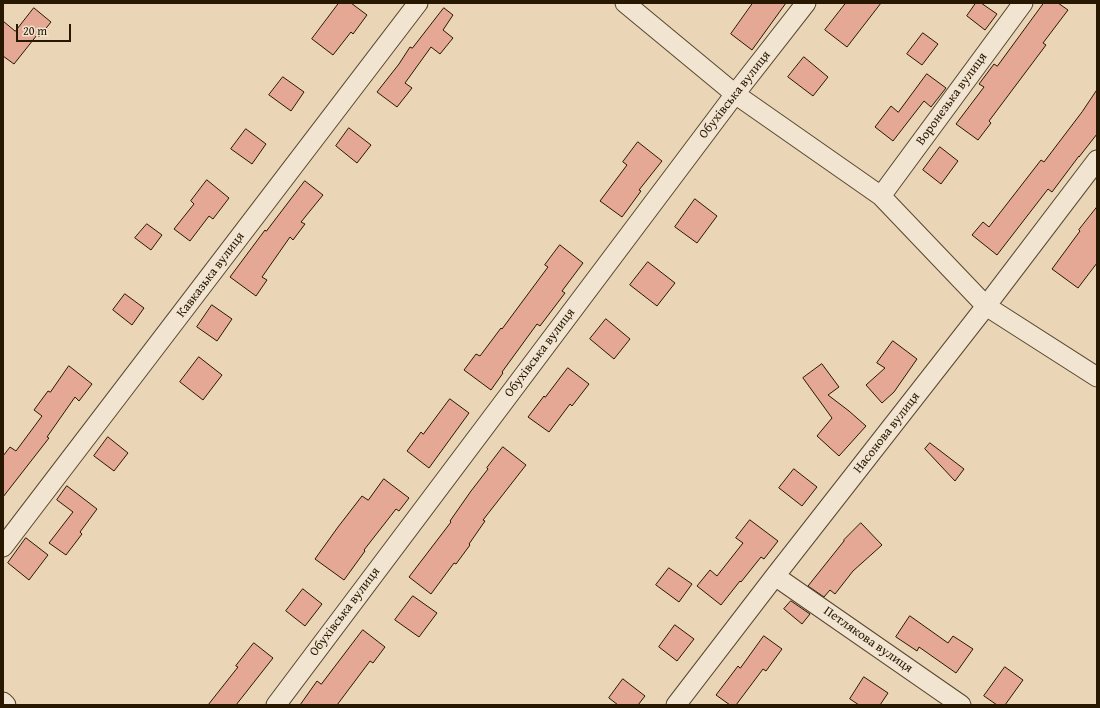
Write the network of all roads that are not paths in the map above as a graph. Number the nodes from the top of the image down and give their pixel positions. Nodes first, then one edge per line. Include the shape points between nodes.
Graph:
1 (418, 3) edge
2 (625, 3) edge
3 (806, 3) edge
4 (1024, 3) edge
5 (735, 94) junction
6 (1097, 160) edge
7 (881, 196) junction
8 (986, 306) junction
9 (1097, 377) edge
10 (3, 547) edge
11 (775, 576) junction
12 (3, 702) edge
13 (6, 705) edge
14 (276, 705) edge
15 (676, 705) edge
16 (961, 705) edge

1 - 10 street, Кавказька вулиця
2 - 5 street
3 - 5 street, Обухівська вулиця
4 - 7 street, Воронезька вулиця
5 - 7 street
5 - 14 street, Обухівська вулиця
6 - 8 street, Насонова вулиця
7 - 8 street
8 - 9 street
8 - 11 street, Насонова вулиця
11 - 15 street, Насонова вулиця
11 - 16 street, Петлякова вулиця
12 - 13 street

